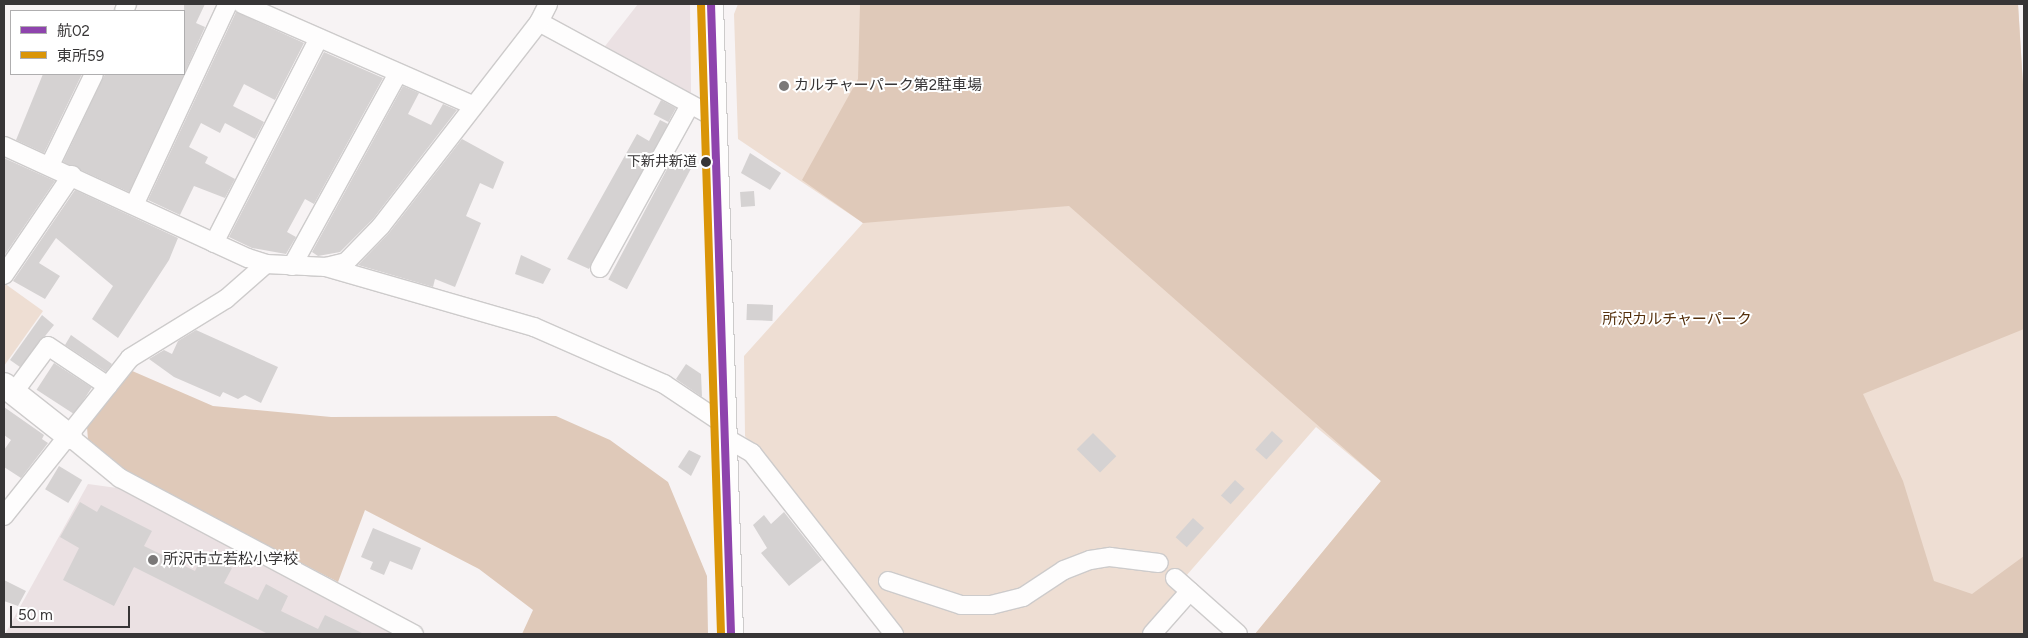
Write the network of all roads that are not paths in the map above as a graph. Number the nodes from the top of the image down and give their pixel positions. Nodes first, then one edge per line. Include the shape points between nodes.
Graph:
1 (228, 4) edge
2 (242, 4) edge
3 (548, 4) edge
4 (711, 4) edge
5 (539, 22) junction
6 (319, 38) junction
7 (398, 73) junction
8 (94, 75) edge
9 (690, 105) junction
10 (474, 106) junction
11 (714, 117) junction
12 (4, 146) edge
13 (50, 166) junction
14 (72, 175) junction
15 (135, 204) junction
16 (214, 243) junction
17 (266, 264) junction
18 (292, 266) junction
19 (326, 267) junction
20 (600, 268) dead end
21 (4, 275) edge
22 (108, 386) junction
23 (9, 388) edge
24 (725, 431) junction
25 (70, 437) junction
26 (4, 516) edge
27 (1159, 563) dead end
28 (1175, 578) dead end
29 (888, 581) dead end
30 (1190, 591) junction
31 (414, 634) edge
32 (731, 634) edge
33 (894, 634) edge
34 (1152, 634) edge
35 (1238, 634) edge

1 - 15 street
2 - 6 street
3 - 5 street
4 - 11 street
5 - 9 street
5 - 10 street
6 - 7 street
6 - 16 street
7 - 10 street
7 - 18 street
8 - 13 street
9 - 11 street
9 - 20 street
10 - 19 street via 381,226 346,262
11 - 24 street
12 - 13 street
13 - 14 street
14 - 15 street
14 - 21 street
15 - 16 street
16 - 17 street
17 - 18 street
17 - 22 street via 226,299 130,358
18 - 19 street
19 - 24 street via 534,327 597,351 664,384
22 - 23 street via 48,346
22 - 25 street
23 - 25 street
24 - 32 street
24 - 33 street via 752,453
25 - 26 street
25 - 31 street via 120,478
27 - 29 street via 1110,557 1090,560 1064,570 1023,597 991,605 961,605
28 - 30 street
30 - 34 street
30 - 35 street

